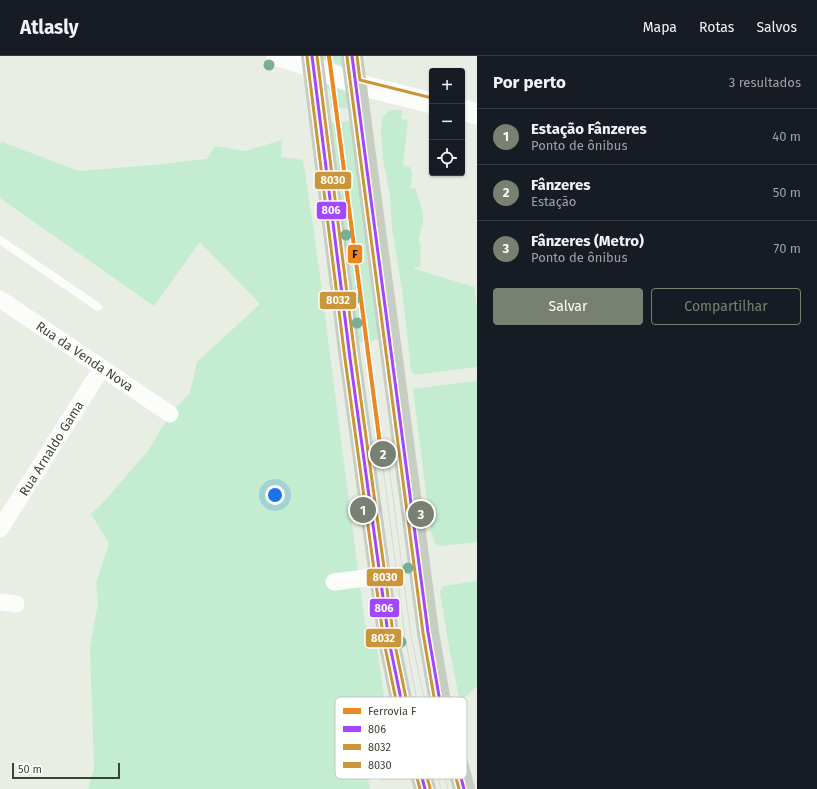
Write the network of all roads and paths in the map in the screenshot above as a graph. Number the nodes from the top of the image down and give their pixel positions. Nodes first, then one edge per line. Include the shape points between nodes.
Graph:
1 (277, 56) edge
2 (352, 56) edge
3 (312, 62) edge
4 (356, 84) junction
5 (429, 102) edge
6 (465, 111) edge
7 (477, 114) edge
8 (0, 240) edge
9 (0, 299) edge
10 (98, 306) dead end
11 (102, 368) junction
12 (170, 414) dead end
13 (0, 529) edge
14 (380, 576) junction
15 (334, 582) dead end
16 (401, 697) edge
17 (439, 697) edge
18 (422, 779) edge
19 (461, 779) edge
20 (425, 789) edge
21 (464, 789) edge

1 - 3 street via 299,62
2 - 4 main road
3 - 4 street
3 - 14 main road
4 - 5 street
4 - 17 main road via 428,632
6 - 7 street
8 - 10 lane
9 - 11 street, Rua da Venda Nova
11 - 12 street, Rua da Venda Nova
11 - 13 street, Rua Arnaldo Gama
14 - 15 street
14 - 16 main road via 389,641
18 - 20 main road
19 - 21 main road

